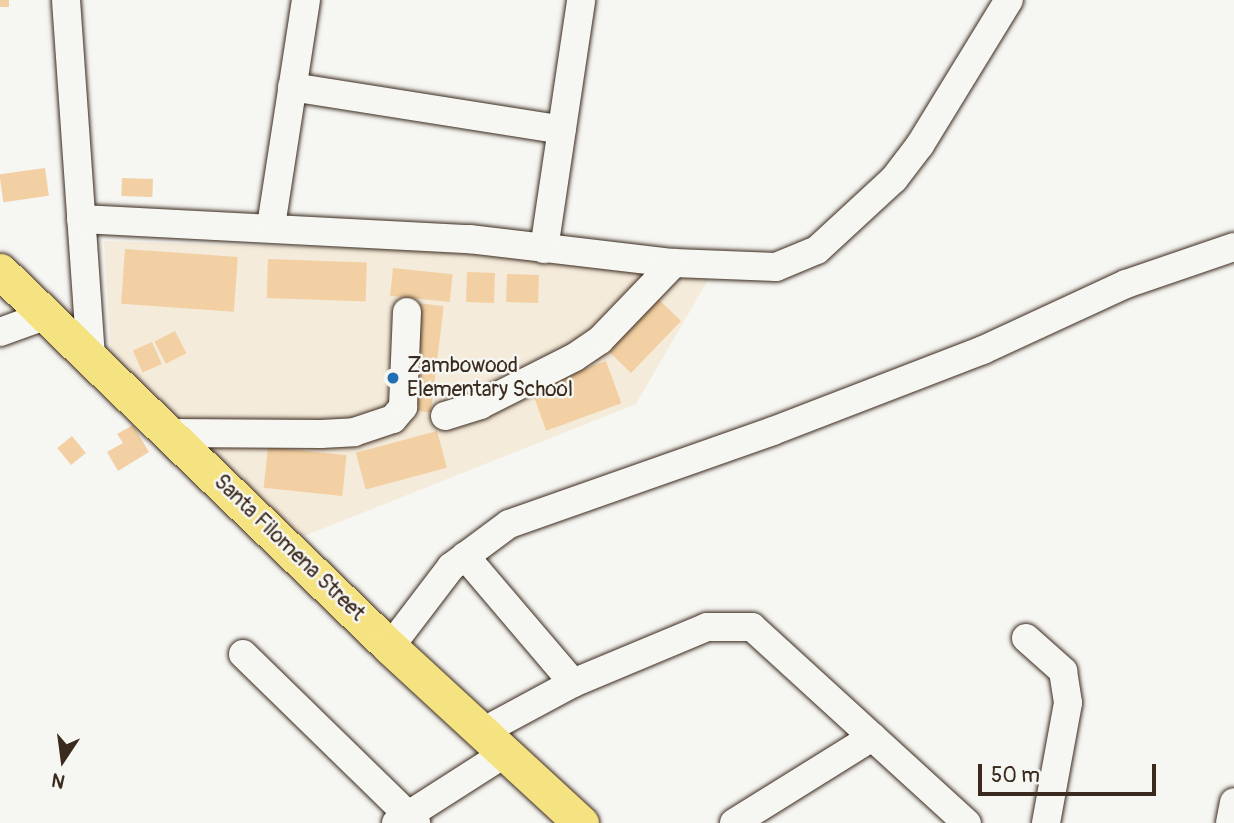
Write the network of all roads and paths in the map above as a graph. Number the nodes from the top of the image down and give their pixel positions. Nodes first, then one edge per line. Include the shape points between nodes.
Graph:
1 (66, 0) edge
2 (306, 0) edge
3 (581, 0) edge
4 (1014, 3) edge
5 (292, 87) junction
6 (562, 130) junction
7 (81, 219) junction
8 (271, 226) junction
9 (1234, 247) edge
10 (544, 249) junction
11 (674, 263) junction
12 (0, 271) edge
13 (407, 312) dead end
14 (47, 315) junction
15 (0, 332) edge
16 (91, 355) junction
17 (445, 416) dead end
18 (171, 433) junction
19 (465, 556) junction
20 (1026, 638) dead end
21 (390, 647) junction
22 (243, 654) dead end
23 (573, 683) junction
24 (872, 737) junction
25 (496, 741) junction
26 (1234, 802) edge
27 (407, 821) edge
28 (581, 823) edge
29 (734, 823) edge
30 (967, 823) edge
31 (1046, 823) edge
32 (1230, 823) edge

1 - 7 street
2 - 5 street
3 - 6 street
4 - 11 street via 894,179 817,250 776,267
5 - 6 street
5 - 8 street
6 - 10 street
7 - 8 street
7 - 16 street
8 - 10 street via 469,239
9 - 19 street via 1126,284 983,350 773,432 509,524
10 - 11 street
11 - 17 street via 600,340 575,357 480,405
12 - 14 main road, Santa Filomena Street
13 - 18 street via 402,407 393,419 354,432
14 - 15 street
14 - 16 main road, Santa Filomena Street
16 - 18 main road, Santa Filomena Street
18 - 21 main road, Santa Filomena Street
19 - 21 street
19 - 23 street
20 - 31 street via 1063,671 1068,703
21 - 25 main road, Santa Filomena Street
22 - 27 street
23 - 24 street via 707,627 752,627
23 - 25 street
24 - 29 street
24 - 30 street
25 - 27 street
25 - 28 main road, Santa Filomena Street
26 - 32 street

